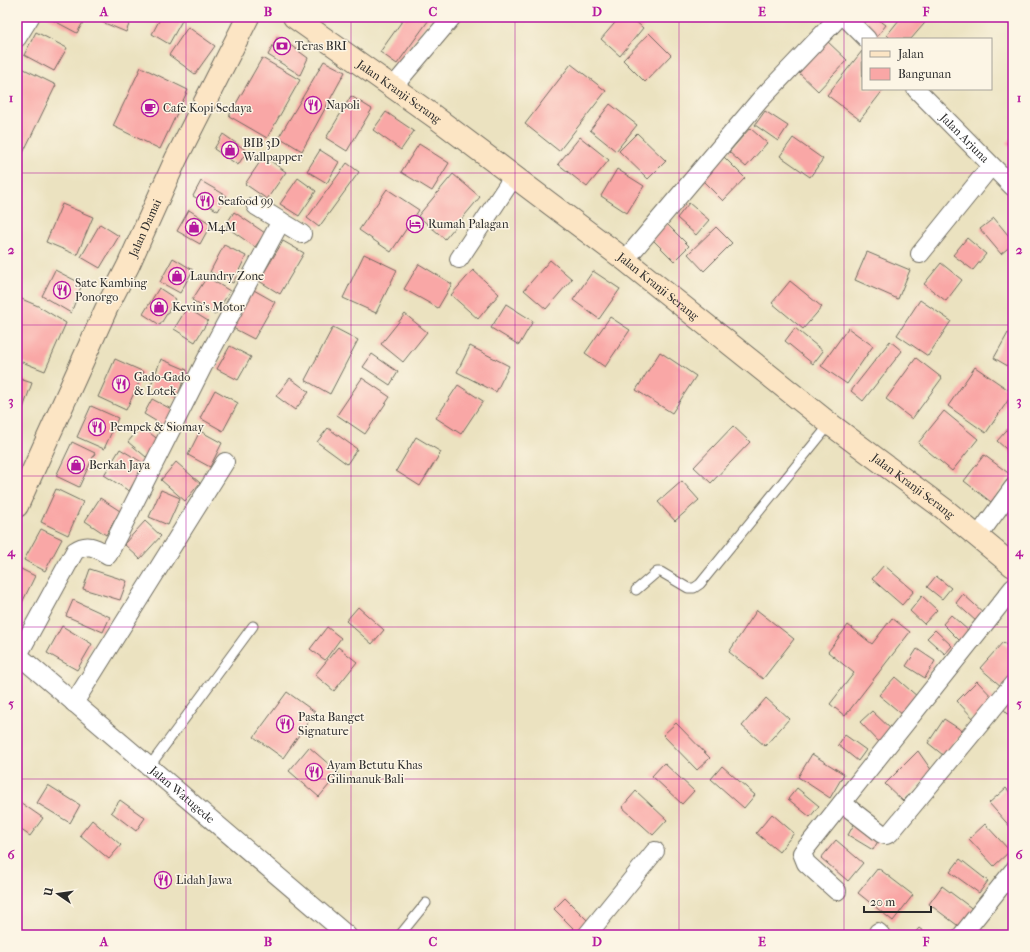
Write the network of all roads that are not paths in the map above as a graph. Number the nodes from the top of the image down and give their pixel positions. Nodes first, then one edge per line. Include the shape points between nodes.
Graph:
1 (30, 17) edge
2 (248, 17) edge
3 (294, 17) edge
4 (452, 17) edge
5 (839, 17) edge
6 (845, 17) edge
7 (17, 38) edge
8 (866, 38) edge
9 (394, 87) junction
10 (917, 90) edge
11 (991, 166) junction
12 (514, 176) junction
13 (1013, 187) edge
14 (256, 206) dead end
15 (281, 221) junction
16 (302, 234) dead end
17 (920, 254) dead end
18 (459, 259) dead end
19 (625, 260) junction
20 (830, 424) junction
21 (225, 462) dead end
22 (1013, 488) edge
23 (17, 506) edge
24 (978, 536) junction
25 (1013, 566) edge
26 (1013, 588) edge
27 (636, 590) dead end
28 (253, 626) dead end
29 (18, 654) edge
30 (1013, 684) edge
31 (74, 703) junction
32 (149, 766) junction
33 (842, 803) junction
34 (655, 851) dead end
35 (1013, 871) edge
36 (837, 891) dead end
37 (426, 903) dead end
38 (347, 935) edge
39 (400, 935) edge
40 (587, 935) edge
41 (962, 935) edge

1 - 7 street
2 - 23 main road, Jalan Damai via 176,159
3 - 9 main road, Jalan Kranji Serang
4 - 9 street
5 - 19 street via 760,100
6 - 8 street
9 - 12 main road, Jalan Kranji Serang
10 - 11 street, Jalan Arjuna
11 - 13 street, Jalan Arjuna
11 - 17 street
12 - 18 street
12 - 19 main road, Jalan Kranji Serang
14 - 15 street
15 - 16 street
15 - 29 street via 206,360 108,555 87,545 75,551
19 - 20 main road, Jalan Kranji Serang
20 - 24 main road, Jalan Kranji Serang
20 - 27 lane via 700,584 688,588 657,572
21 - 31 street
22 - 24 street
24 - 25 main road, Jalan Kranji Serang
26 - 33 street
28 - 32 lane
29 - 31 street, Jalan Watugede
30 - 33 street via 890,833 882,834
31 - 32 street, Jalan Watugede
32 - 38 street, Jalan Watugede
33 - 36 street via 802,855 806,863
34 - 40 street
35 - 41 street
37 - 39 lane

